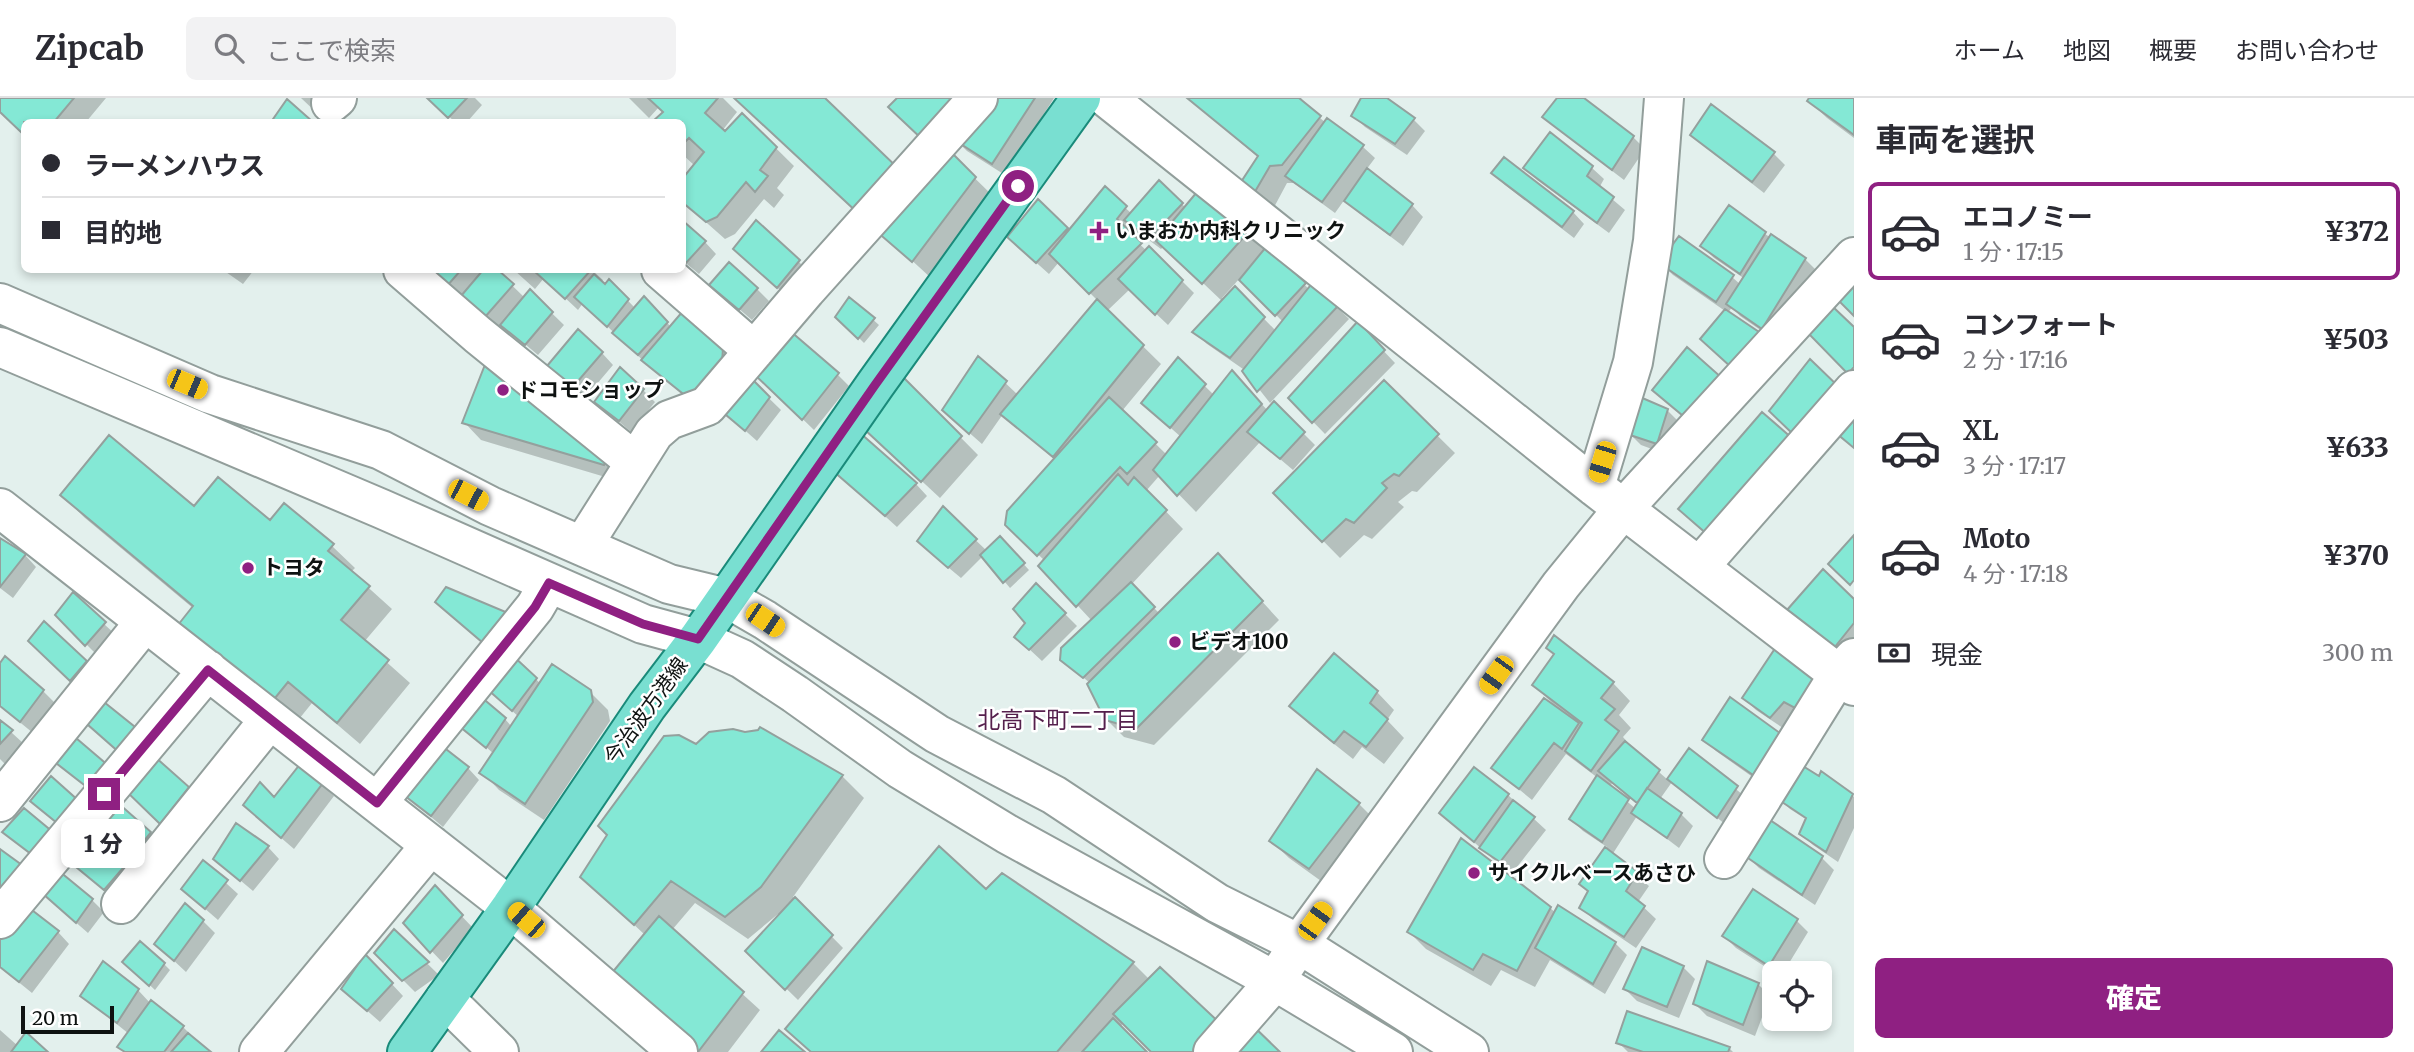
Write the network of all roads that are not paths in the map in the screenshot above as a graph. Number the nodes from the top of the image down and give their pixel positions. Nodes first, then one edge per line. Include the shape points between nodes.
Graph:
1 (978, 98) edge
2 (1081, 98) edge
3 (1107, 98) edge
4 (1664, 98) edge
5 (1854, 257) edge
6 (406, 273) edge
7 (664, 273) edge
8 (0, 303) edge
9 (0, 346) edge
10 (754, 351) junction
11 (1854, 390) edge
12 (635, 462) junction
13 (1609, 498) junction
14 (0, 508) edge
15 (583, 545) junction
16 (1699, 567) junction
17 (549, 583) junction
18 (727, 598) junction
19 (145, 622) junction
20 (698, 639) junction
21 (208, 670) junction
22 (1849, 672) edge
23 (270, 719) junction
24 (0, 802) edge
25 (377, 803) junction
26 (431, 845) junction
27 (1724, 859) dead end
28 (121, 904) dead end
29 (511, 907) junction
30 (0, 919) edge
31 (1299, 944) junction
32 (1275, 981) junction
33 (445, 999) junction
34 (259, 1052) edge
35 (407, 1052) edge
36 (499, 1052) edge
37 (678, 1052) edge
38 (1213, 1052) edge
39 (1393, 1052) edge
40 (1469, 1052) edge

1 - 10 street
2 - 18 main road, 今治波方港線
3 - 13 street
4 - 13 street via 1653,241
5 - 13 street
6 - 12 street
7 - 10 street
8 - 15 street via 210,394 381,450 490,506
9 - 17 street
10 - 12 street via 707,406 669,420 654,433
11 - 16 street
12 - 15 street
13 - 16 street
13 - 31 street via 1561,585
14 - 19 street
15 - 18 street via 669,584
16 - 22 street
17 - 20 street via 643,624
17 - 25 street via 535,607
18 - 20 main road, 今治波方港線
18 - 31 street via 937,734 1054,795 1217,903
19 - 21 street
19 - 24 street
20 - 29 main road, 今治波方港線
20 - 32 street via 742,659 900,769 1007,834
21 - 23 street
21 - 30 street
22 - 27 street
23 - 25 street
23 - 28 street
25 - 26 street
26 - 29 street
26 - 34 street
29 - 33 main road, 今治波方港線
29 - 37 street
31 - 32 street
31 - 40 street
32 - 38 street
32 - 39 street
33 - 35 main road, 今治波方港線
33 - 36 street

